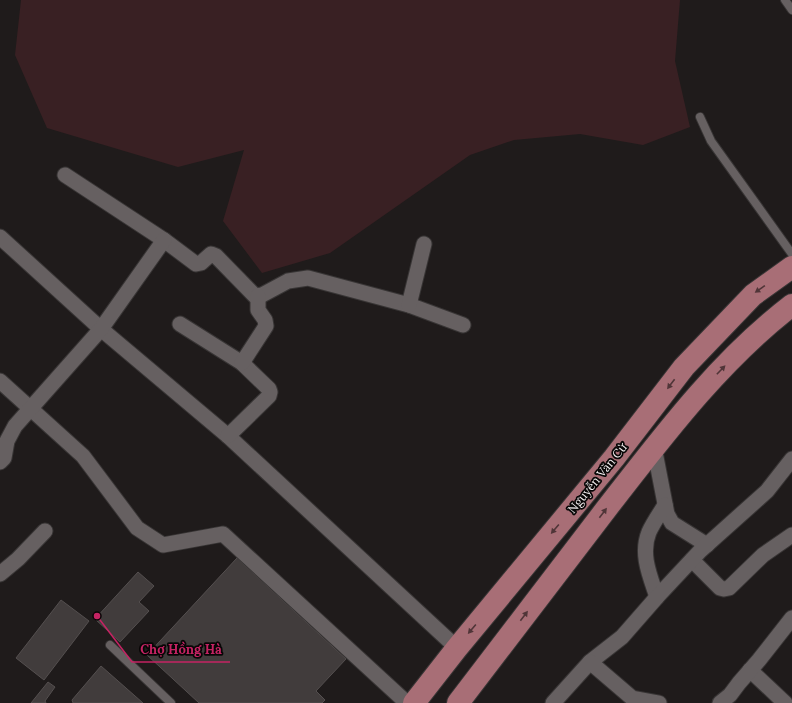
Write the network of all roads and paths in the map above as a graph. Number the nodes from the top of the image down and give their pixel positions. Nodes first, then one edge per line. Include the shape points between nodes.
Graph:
1 (785, 0) edge
2 (792, 10) edge
3 (700, 117) dead end
4 (65, 175) dead end
5 (0, 237) edge
6 (164, 240) junction
7 (424, 244) dead end
8 (792, 254) edge
9 (792, 267) edge
10 (258, 296) junction
11 (409, 305) junction
12 (792, 305) edge
13 (180, 324) dead end
14 (463, 325) dead end
15 (101, 329) junction
16 (242, 363) junction
17 (0, 381) edge
18 (31, 409) junction
19 (228, 436) junction
20 (654, 447) junction
21 (792, 459) edge
22 (0, 462) edge
23 (665, 505) junction
24 (45, 531) dead end
25 (792, 535) edge
26 (707, 545) junction
27 (692, 560) junction
28 (0, 574) edge
29 (657, 597) junction
30 (792, 618) edge
31 (110, 645) dead end
32 (457, 648) junction
33 (590, 662) junction
34 (750, 670) junction
35 (171, 703) edge
36 (407, 703) edge
37 (414, 703) edge
38 (458, 703) edge
39 (553, 703) edge
40 (659, 703) edge
41 (720, 703) edge
42 (785, 703) edge

1 - 2 lane
3 - 8 lane via 711,141
4 - 6 street
5 - 15 street
6 - 10 street via 196,264 211,254 216,256 255,296
6 - 15 street
7 - 11 street
9 -> 32 main road, Nguyễn Văn Cừ via 753,294 684,367 614,458
10 - 11 street via 288,281 308,278
10 - 16 street via 258,310 266,326
11 - 14 street
20 -> 12 main road, Nguyễn Văn Cừ via 682,412 742,348
13 - 16 street
15 - 18 street
15 - 19 street
16 - 19 street via 270,392 269,396
17 - 18 street
18 - 22 street via 15,426 7,441 4,458
18 - 36 street via 83,456 137,528 163,545 223,534
19 - 32 street
20 - 23 street
38 -> 20 main road, Nguyễn Văn Cừ
21 - 26 street via 766,491
23 - 26 street via 672,523
23 - 29 street via 649,531 645,547
24 - 28 street
25 - 27 street via 763,555 729,588 720,588
26 - 27 street
27 - 29 street
29 - 33 street via 622,637
30 - 34 street
31 - 35 lane
32 - 37 main road, Nguyễn Văn Cừ
33 - 39 street
33 - 40 street via 632,698
34 - 41 street via 730,695
34 - 42 street

